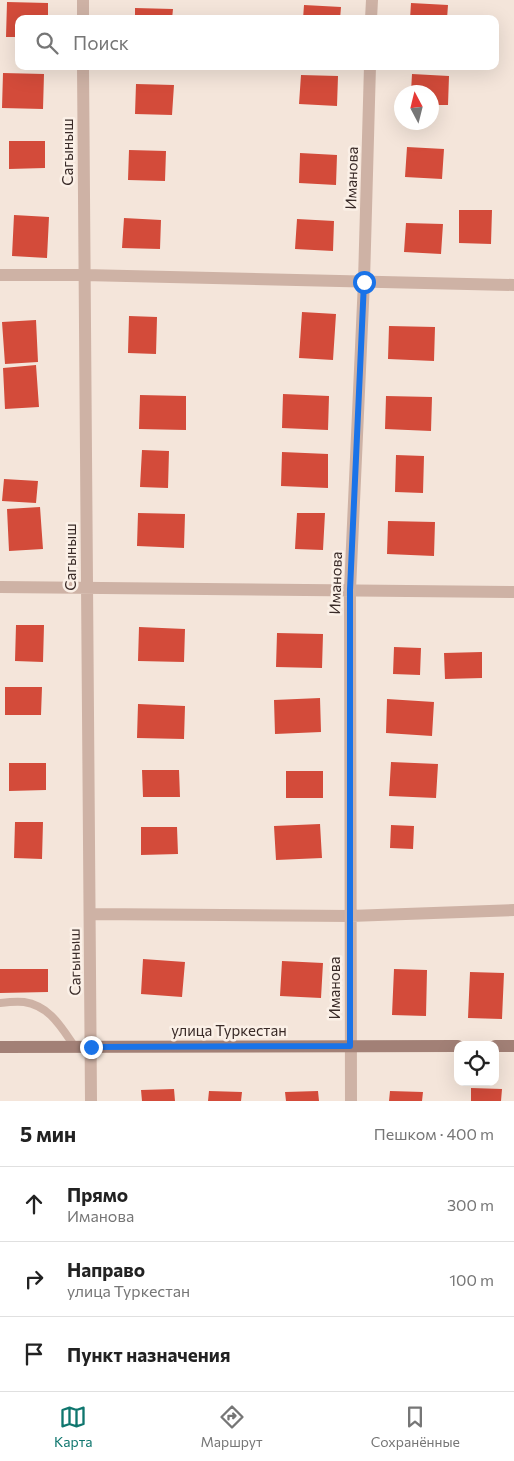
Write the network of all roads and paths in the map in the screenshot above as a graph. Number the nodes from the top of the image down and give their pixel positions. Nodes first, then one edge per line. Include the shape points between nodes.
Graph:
1 (83, 0) edge
2 (372, 0) edge
3 (83, 15) edge
4 (371, 15) edge
5 (83, 70) edge
6 (370, 70) edge
7 (0, 275) edge
8 (84, 275) junction
9 (364, 282) junction
10 (514, 285) edge
11 (0, 587) edge
12 (87, 588) junction
13 (350, 590) junction
14 (514, 592) edge
15 (514, 910) edge
16 (90, 914) junction
17 (350, 916) junction
18 (0, 1003) edge
19 (350, 1046) junction
20 (454, 1046) edge
21 (499, 1046) edge
22 (514, 1046) edge
23 (0, 1047) edge
24 (75, 1047) junction
25 (91, 1047) junction
26 (91, 1101) edge
27 (351, 1101) edge

1 - 3 street
2 - 4 street
5 - 8 street, Сагыныш
6 - 9 street, Иманова
7 - 8 street
8 - 9 street
8 - 12 street, Сагыныш
9 - 10 street
9 - 13 street, Иманова
11 - 12 street
12 - 13 street
12 - 16 street, Сагыныш
13 - 14 street
13 - 17 street, Иманова
15 - 17 street
16 - 17 street
16 - 25 street, Сагыныш
17 - 19 street, Иманова
18 - 24 lane via 23,1002 45,1010 54,1016
19 - 20 street, улица Туркестан
19 - 25 street, улица Туркестан
19 - 27 street, Иманова
21 - 22 street
23 - 24 street, улица Туркестан
24 - 25 street, улица Туркестан
25 - 26 street, Сагыныш

